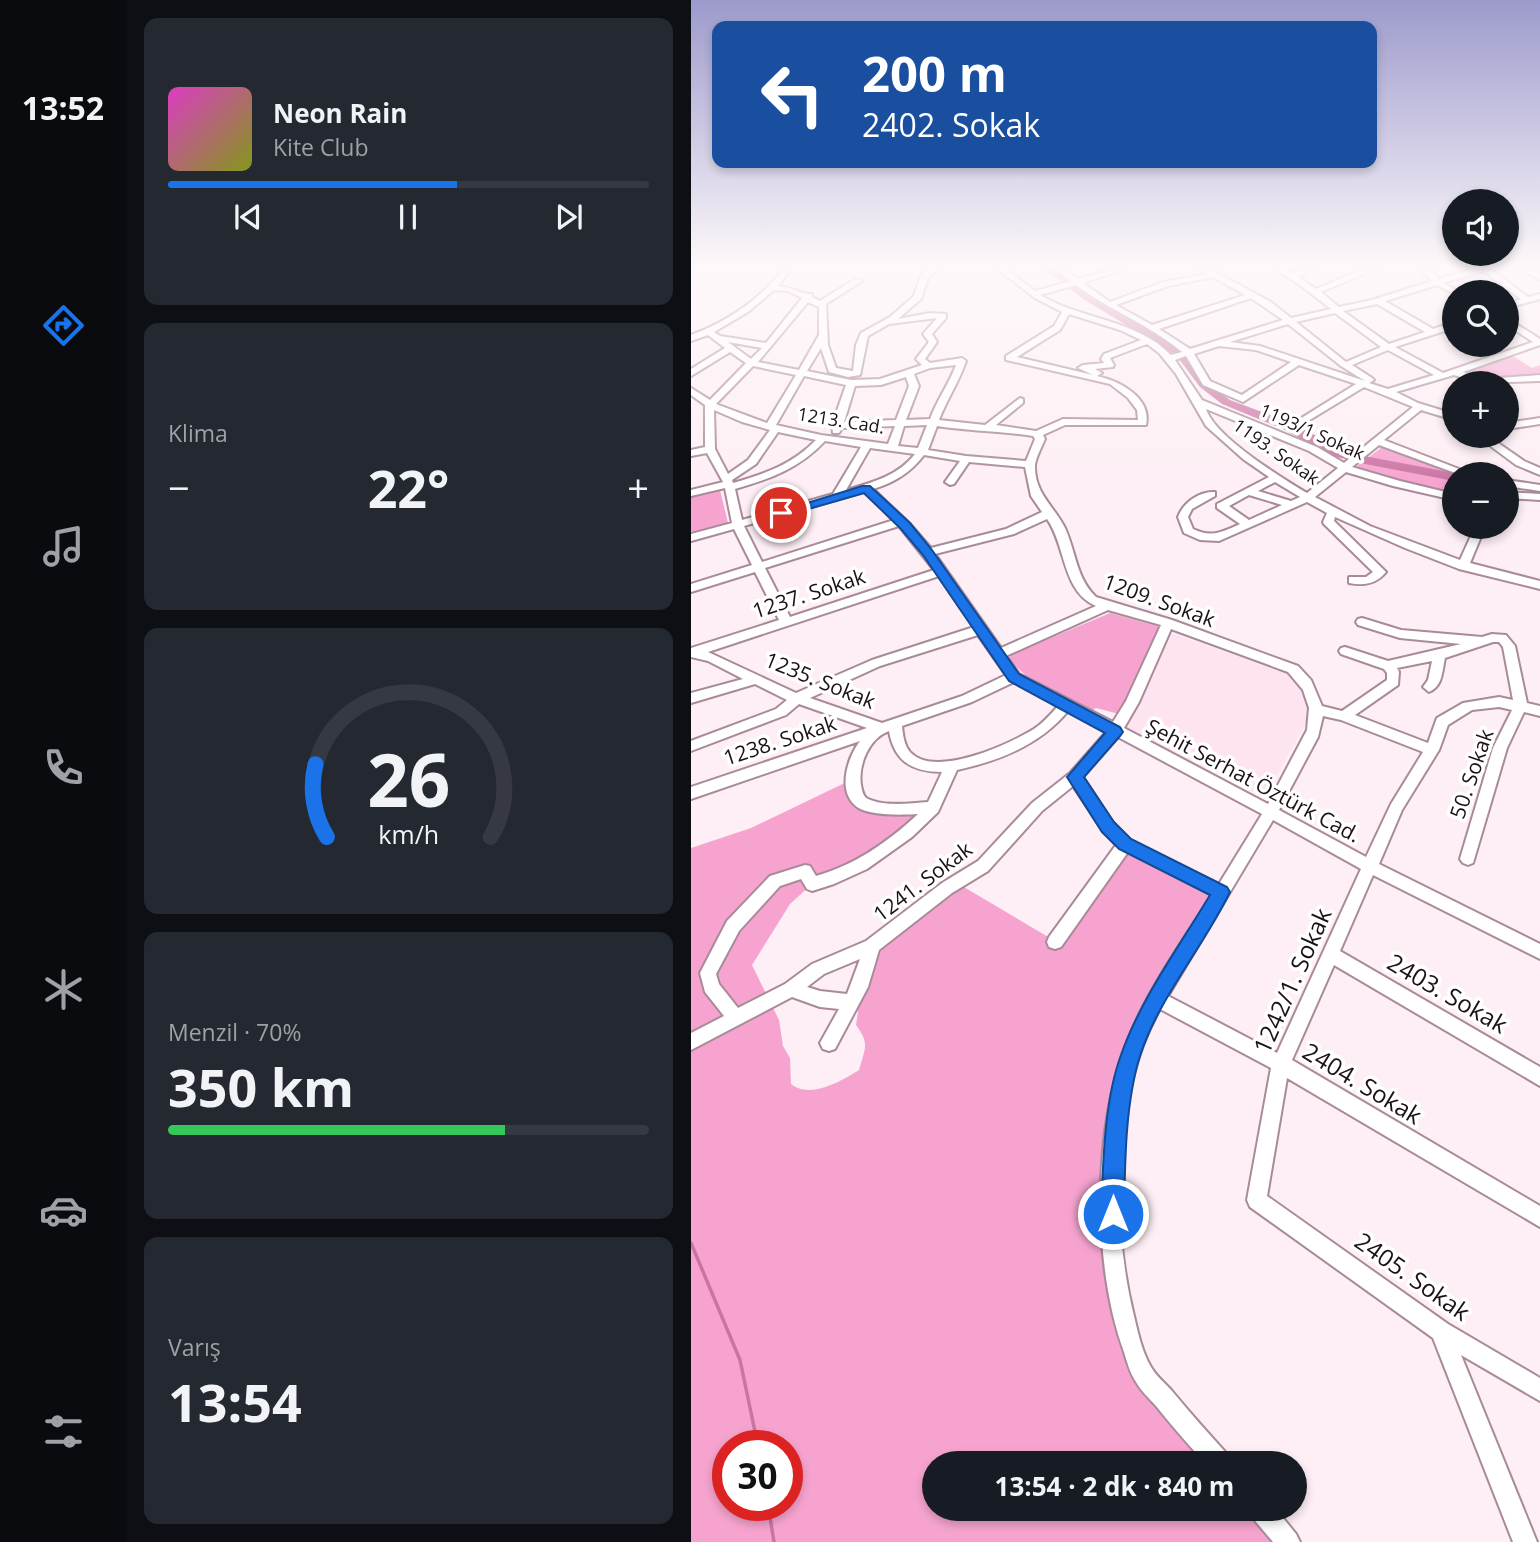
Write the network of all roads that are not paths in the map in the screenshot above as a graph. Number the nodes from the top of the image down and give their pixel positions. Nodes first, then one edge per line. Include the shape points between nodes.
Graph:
1 (721, 340) edge
2 (731, 340) edge
3 (772, 340) edge
4 (821, 340) edge
5 (825, 340) edge
6 (862, 340) edge
7 (931, 340) edge
8 (1038, 340) edge
9 (1173, 340) edge
10 (1231, 340) edge
11 (1312, 340) edge
12 (1381, 340) edge
13 (1410, 340) edge
14 (1147, 341) joint
15 (1539, 342) edge
16 (1219, 344) junction
17 (768, 346) junction
18 (1390, 346) junction
19 (730, 348) junction
20 (1189, 353) junction
21 (1168, 359) junction
22 (1298, 362) junction
23 (751, 363) junction
24 (1346, 365) junction
25 (928, 366) junction
26 (1457, 371) edge
27 (801, 372) junction
28 (691, 373) edge
29 (909, 374) junction
30 (1442, 376) joint
31 (1540, 378) edge
32 (1519, 379) edge
33 (1113, 382) junction
34 (851, 383) junction
35 (1362, 384) junction
36 (691, 392) edge
37 (1387, 392) junction
38 (1020, 401) dead end
39 (1198, 402) junction
40 (709, 406) junction
41 (1420, 406) junction
42 (1442, 413) edge
43 (932, 422) junction
44 (900, 423) junction
45 (1537, 423) edge
46 (1298, 424) dead end
47 (837, 425) junction
48 (1519, 425) edge
49 (989, 426) junction
50 (773, 427) junction
51 (1037, 434) junction
52 (829, 438) junction
53 (1380, 442) dead end
54 (867, 444) junction
55 (892, 447) junction
56 (1499, 448) edge
57 (710, 449) junction
58 (922, 451) junction
59 (691, 453) edge
60 (966, 459) junction
61 (1030, 464) junction
62 (1442, 465) edge
63 (1345, 468) junction
64 (1540, 472) edge
65 (1277, 477) junction
66 (950, 482) dead end
67 (728, 484) junction
68 (1519, 484) edge
69 (866, 488) junction
70 (1540, 488) edge
71 (1249, 492) junction
72 (691, 493) edge
73 (1211, 494) dead end
74 (1442, 494) edge
75 (1519, 496) edge
76 (836, 497) junction
77 (1309, 497) junction
78 (1540, 497) edge
79 (1293, 505) junction
80 (1333, 510) junction
81 (1048, 513) junction
82 (900, 522) junction
83 (1250, 525) junction
84 (738, 526) junction
85 (691, 538) edge
86 (1475, 539) edge
87 (928, 552) junction
88 (1463, 566) junction
89 (758, 569) junction
90 (940, 572) junction
91 (1353, 580) dead end
92 (1540, 584) edge
93 (691, 588) edge
94 (1107, 606) junction
95 (786, 621) junction
96 (1362, 622) dead end
97 (1168, 623) junction
98 (979, 629) junction
99 (1483, 642) junction
100 (1345, 651) dead end
101 (691, 653) edge
102 (997, 655) junction
103 (1439, 655) junction
104 (1388, 666) junction
105 (1014, 677) junction
106 (757, 679) junction
107 (1429, 687) dead end
108 (691, 698) edge
109 (797, 698) junction
110 (1065, 705) junction
111 (1521, 705) junction
112 (1315, 709) junction
113 (1540, 711) edge
114 (1344, 716) junction
115 (887, 725) junction
116 (1115, 732) junction
117 (691, 746) edge
118 (1432, 750) junction
119 (951, 767) junction
120 (1075, 777) junction
121 (691, 793) edge
122 (933, 808) junction
123 (1271, 814) junction
124 (1125, 844) junction
125 (1467, 859) dead end
126 (1371, 867) junction
127 (1221, 892) junction
128 (1055, 942) dead end
129 (872, 946) junction
130 (1540, 952) edge
131 (1330, 954) junction
132 (791, 989) junction
133 (1157, 999) junction
134 (852, 1002) junction
135 (735, 1017) junction
136 (691, 1042) edge
137 (829, 1043) dead end
138 (1281, 1064) junction
139 (1540, 1077) edge
140 (1257, 1200) joint
141 (1540, 1217) edge
142 (1441, 1331) junction
143 (1540, 1390) edge
144 (1210, 1451) edge
145 (1270, 1521) edge
146 (1288, 1542) edge
147 (1525, 1542) edge

1 - 19 street
2 - 17 street
3 - 17 street
4 - 27 street
5 - 6 street via 832,369 848,374 857,373
7 - 25 street via 920,359
8 - 33 street via 1009,358
9 - 20 street
10 - 16 street
11 - 24 street
12 - 18 street
13 - 18 street
14 - 21 street, 1193. Sokak
14 - 33 street via 1107,356 1110,365 1106,367 1083,368
15 - 26 street
16 - 20 street
16 - 22 street via 1257,348
17 - 23 street
18 - 24 street
18 - 30 street
19 - 23 street
19 - 28 street
20 - 21 street
20 - 22 street via 1206,383 1243,399
21 - 39 street, 1193. Sokak
22 - 35 street
23 - 27 street
23 - 40 street
24 - 37 street
25 - 29 street
25 - 43 street via 962,362
27 - 34 street
27 - 50 street
29 - 34 street via 881,382
29 - 44 street via 914,386
30 - 37 street
31 - 32 street
33 - 51 street via 1142,410 1143,423 1063,422
34 - 47 street
35 - 37 street
35 - 46 street
36 - 40 street, 1213. Cad.
37 - 41 street
38 - 49 street
39 - 63 street, 1193/1 Sokak via 1313,449
39 - 65 street, 1193. Sokak via 1202,418
40 - 50 street, 1213. Cad.
40 - 57 street
41 - 42 street
41 - 63 street
43 - 44 street
43 - 49 street
43 - 58 street
44 - 47 street
44 - 55 street
45 - 48 street
47 - 52 street
49 - 51 street
50 - 52 street, 1213. Cad.
50 - 67 street via 752,461
51 - 61 street, 1209. Sokak via 1040,439
52 - 54 street, 1213. Cad.
52 - 67 street via 777,474
53 - 62 street
54 - 55 street, 1213. Cad.
54 - 76 street
55 - 58 street, 1213. Cad.
56 - 64 street
57 - 59 street
57 - 67 street
58 - 60 street, 1213. Cad.
58 - 69 street via 911,466
60 - 61 street, 1213. Cad.
60 - 66 street
61 - 81 street, 1209. Sokak via 1036,496
63 - 74 street, 1193/1 Sokak
63 - 77 street
65 - 71 street
65 - 77 street, 1193. Sokak
67 - 72 street
67 - 84 street
68 - 70 street
69 - 76 street
69 - 82 street, Şehit Serhat Öztürk Cad.
71 - 79 street
71 - 83 street via 1221,506
73 - 83 street via 1187,507 1183,517 1188,531 1215,539
75 - 78 street
76 - 84 street
77 - 79 street
77 - 80 street, 1193. Sokak
79 - 83 street
80 - 88 street, 1193. Sokak
80 - 91 street via 1328,522 1380,572 1375,578
81 - 87 street via 1042,520
81 - 94 street, 1209. Sokak via 1059,528 1083,590
82 - 87 street, Şehit Serhat Öztürk Cad.
82 - 89 street
84 - 85 street
84 - 89 street
86 - 88 street
87 - 90 street, Şehit Serhat Öztürk Cad.
88 - 92 street, 1193. Sokak
89 - 93 street
89 - 95 street
90 - 95 street, 1237. Sokak
90 - 98 street, Şehit Serhat Öztürk Cad.
94 - 97 street, 1209. Sokak
94 - 102 street
95 - 101 street, 1237. Sokak
96 - 99 street via 1400,634
97 - 112 street, 1209. Sokak via 1293,669 1312,695
97 - 116 street, 1241. Sokak
98 - 102 street, Şehit Serhat Öztürk Cad.
98 - 109 street via 876,663
99 - 103 street
99 - 111 street via 1502,638 1509,646
100 - 104 street
101 - 106 street, 1235. Sokak via 711,657
102 - 105 street, Şehit Serhat Öztürk Cad.
103 - 104 street
103 - 107 street
104 - 114 street via 1393,681
105 - 110 street, Şehit Serhat Öztürk Cad.
105 - 115 street, 1235. Sokak via 967,699
106 - 108 street
106 - 109 street, 1235. Sokak
109 - 115 street, 1235. Sokak
109 - 117 street via 781,712
110 - 116 street, Şehit Serhat Öztürk Cad.
110 - 119 street via 1040,732
111 - 113 street, 1242/1. Sokak
111 - 118 street, 1242/1. Sokak via 1468,706 1442,722
111 - 125 street, 50. Sokak via 1500,748
112 - 114 street
112 - 123 street via 1310,738
114 - 118 street
115 - 119 street via 911,761
115 - 121 street, 1238. Sokak
115 - 122 street via 857,755 853,768 860,802 893,809
116 - 120 street, 1241. Sokak
116 - 123 street, Şehit Serhat Öztürk Cad.
118 - 126 street, 1242/1. Sokak via 1396,808
119 - 122 street
120 - 124 street
120 - 129 street, 1241. Sokak via 1037,807 983,866
122 - 135 street via 903,837 849,872 812,884 805,871 775,881 733,926 708,973 711,987
123 - 126 street, Şehit Serhat Öztürk Cad.
123 - 127 street
124 - 127 street
124 - 128 street
126 - 130 street, Şehit Serhat Öztürk Cad.
126 - 131 street, 1242/1. Sokak
127 - 133 street
129 - 132 street, 1241. Sokak via 818,969
129 - 134 street
131 - 138 street, 1242/1. Sokak
131 - 139 street, 2403. Sokak
132 - 134 street via 820,999
132 - 135 street, 1241. Sokak
133 - 138 street, 2404. Sokak
133 - 144 street via 1130,1057 1115,1137 1112,1193 1118,1299 1143,1374
134 - 137 street
135 - 136 street, 1241. Sokak
138 - 140 street, 1242/1. Sokak
138 - 141 street, 2404. Sokak
140 - 142 street, 2405. Sokak
142 - 143 street, 2405. Sokak
142 - 147 street
145 - 146 street

